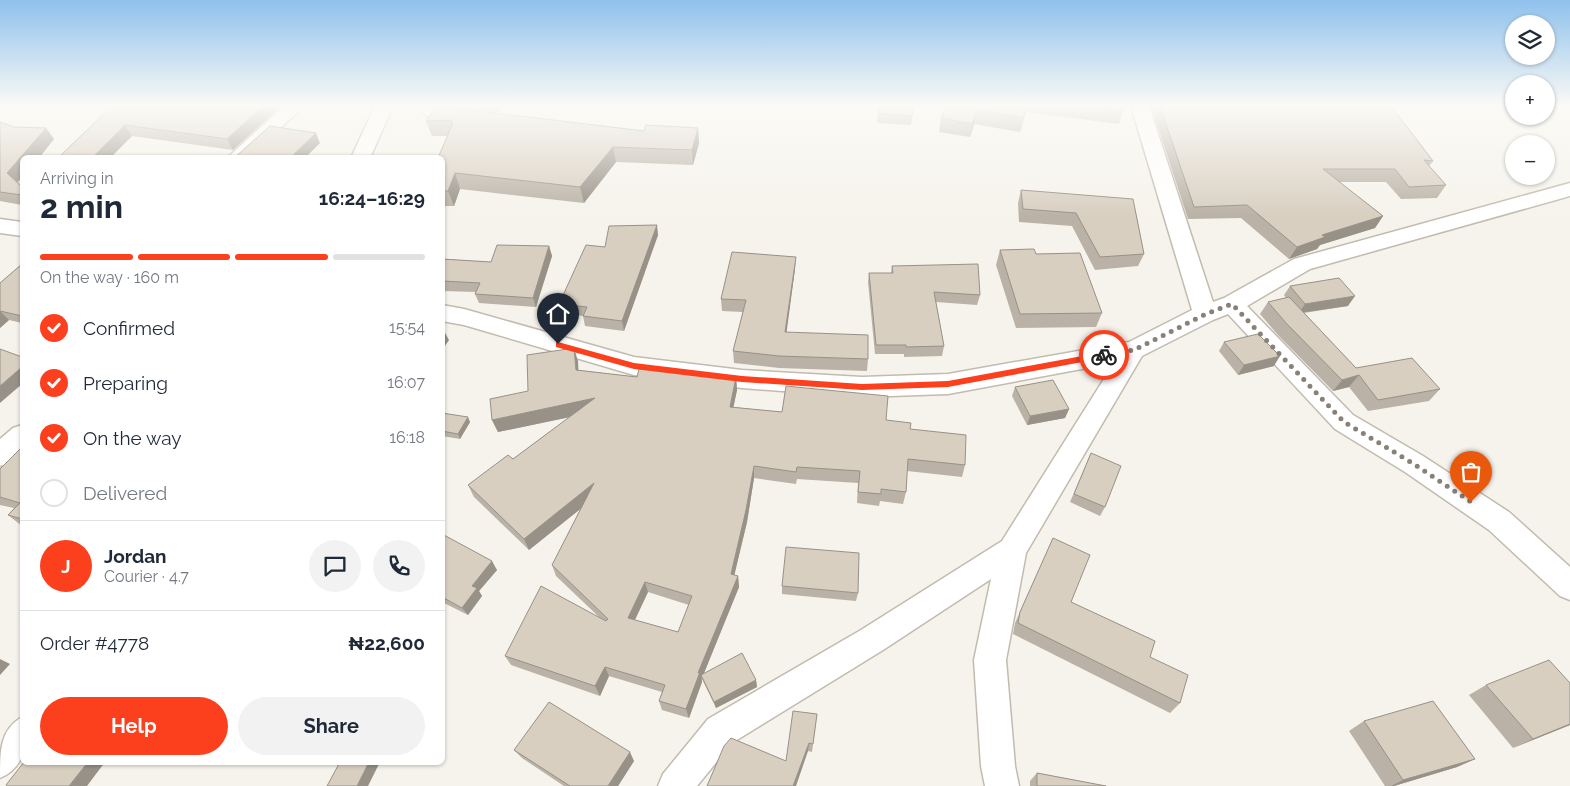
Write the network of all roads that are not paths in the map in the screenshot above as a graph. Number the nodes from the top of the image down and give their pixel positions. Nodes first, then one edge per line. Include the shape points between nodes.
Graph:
1 (253, 143) edge
2 (367, 143) edge
3 (1152, 143) edge
4 (239, 155) edge
5 (361, 155) edge
6 (1570, 189) edge
7 (0, 226) edge
8 (20, 229) edge
9 (1232, 304) junction
10 (445, 314) edge
11 (1206, 314) junction
12 (1134, 350) junction
13 (0, 427) edge
14 (20, 432) edge
15 (20, 435) edge
16 (0, 455) edge
17 (1012, 550) junction
18 (1570, 586) edge
19 (0, 728) edge
20 (20, 733) edge
21 (20, 736) edge
22 (0, 761) edge
23 (674, 786) edge
24 (1002, 786) edge

1 - 4 street
2 - 5 street
3 - 11 street
6 - 9 street via 1302,264
7 - 8 street
9 - 11 street
9 - 18 street via 1344,422 1499,521
10 - 12 street via 634,366 742,379 862,387 948,384
11 - 12 street
12 - 17 street
13 - 14 street
15 - 16 street
17 - 23 street via 872,640 720,731
17 - 24 street via 990,660
19 - 20 street
21 - 22 street

